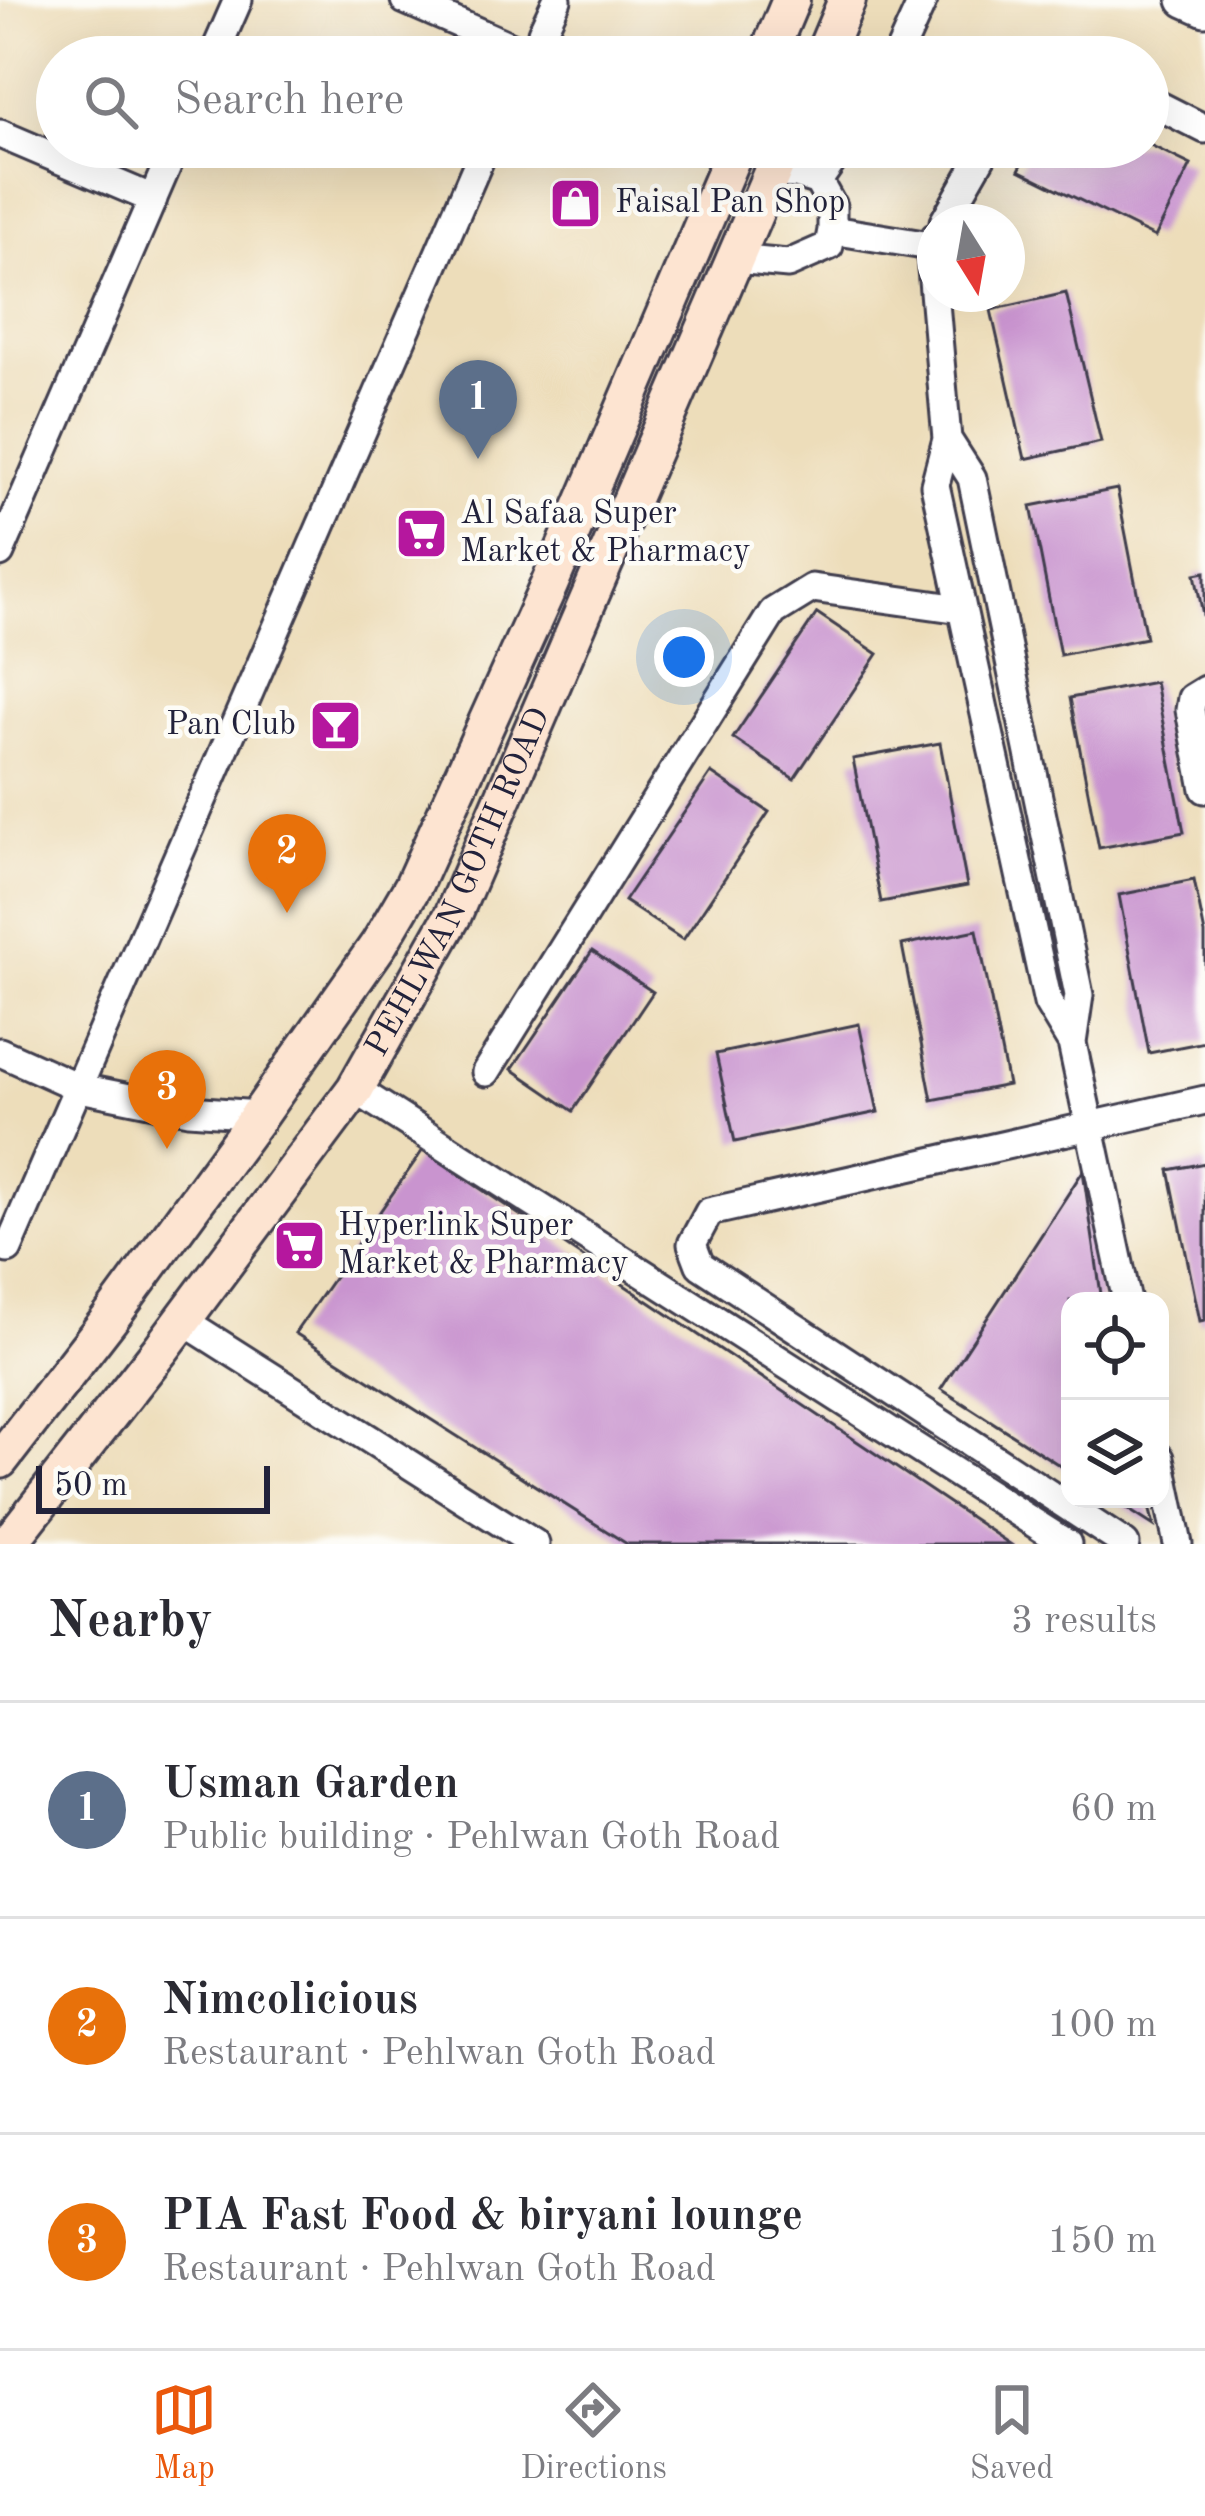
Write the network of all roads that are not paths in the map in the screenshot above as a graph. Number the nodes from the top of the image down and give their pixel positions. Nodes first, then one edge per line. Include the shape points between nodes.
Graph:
1 (238, 0) edge
2 (405, 0) edge
3 (557, 0) edge
4 (791, 0) edge
5 (847, 0) edge
6 (923, 0) edge
7 (1185, 0) edge
8 (1205, 9) edge
9 (222, 36) edge
10 (496, 36) edge
11 (539, 36) edge
12 (775, 36) edge
13 (832, 36) edge
14 (907, 36) edge
15 (1169, 111) edge
16 (1205, 129) edge
17 (0, 134) edge
18 (36, 149) edge
19 (80, 168) edge
20 (166, 168) edge
21 (476, 168) edge
22 (719, 168) edge
23 (774, 168) edge
24 (788, 168) edge
25 (828, 168) edge
26 (975, 168) edge
27 (818, 182) junction
28 (153, 199) junction
29 (954, 204) edge
30 (832, 230) junction
31 (917, 234) edge
32 (735, 259) junction
33 (940, 312) edge
34 (947, 440) junction
35 (0, 553) edge
36 (962, 609) junction
37 (1205, 690) edge
38 (1205, 789) edge
39 (1072, 1043) junction
40 (0, 1052) edge
41 (486, 1072) dead end
42 (80, 1088) junction
43 (355, 1089) junction
44 (1205, 1100) edge
45 (259, 1115) junction
46 (1091, 1124) junction
47 (8, 1249) dead end
48 (1125, 1292) edge
49 (111, 1318) junction
50 (172, 1335) junction
51 (0, 1460) edge
52 (1169, 1501) edge
53 (8, 1544) edge
54 (535, 1544) edge
55 (1067, 1544) edge
56 (1125, 1544) edge
57 (1178, 1544) edge

1 - 9 street
2 - 10 street
3 - 11 street
4 - 12 main road
5 - 13 main road
6 - 14 street
7 - 8 street
15 - 16 street
17 - 18 street
19 - 28 street
20 - 28 street
21 - 42 street
22 - 45 main road, PEHLWAN GOTH ROAD via 549,585 412,886
23 - 32 main road, PEHLWAN GOTH ROAD
24 - 27 street
25 - 27 street
26 - 29 street
27 - 30 street via 832,206
28 - 35 street
30 - 31 street
30 - 32 street via 829,246 788,264
32 - 43 main road, PEHLWAN GOTH ROAD via 453,915
33 - 34 street
34 - 36 street via 935,485
34 - 39 street via 972,478 1075,972
36 - 39 street via 1048,1003
36 - 41 street via 812,588 773,612
37 - 38 street via 1190,710
39 - 46 street
40 - 42 street
42 - 45 street
42 - 47 street
43 - 50 main road, PEHLWAN GOTH ROAD
43 - 55 street
44 - 46 street
45 - 49 main road, PEHLWAN GOTH ROAD
46 - 48 street
46 - 56 street via 710,1212 692,1244 700,1265
49 - 50 main road
49 - 51 main road, PEHLWAN GOTH ROAD
50 - 53 main road, PEHLWAN GOTH ROAD
50 - 54 street
52 - 57 street

